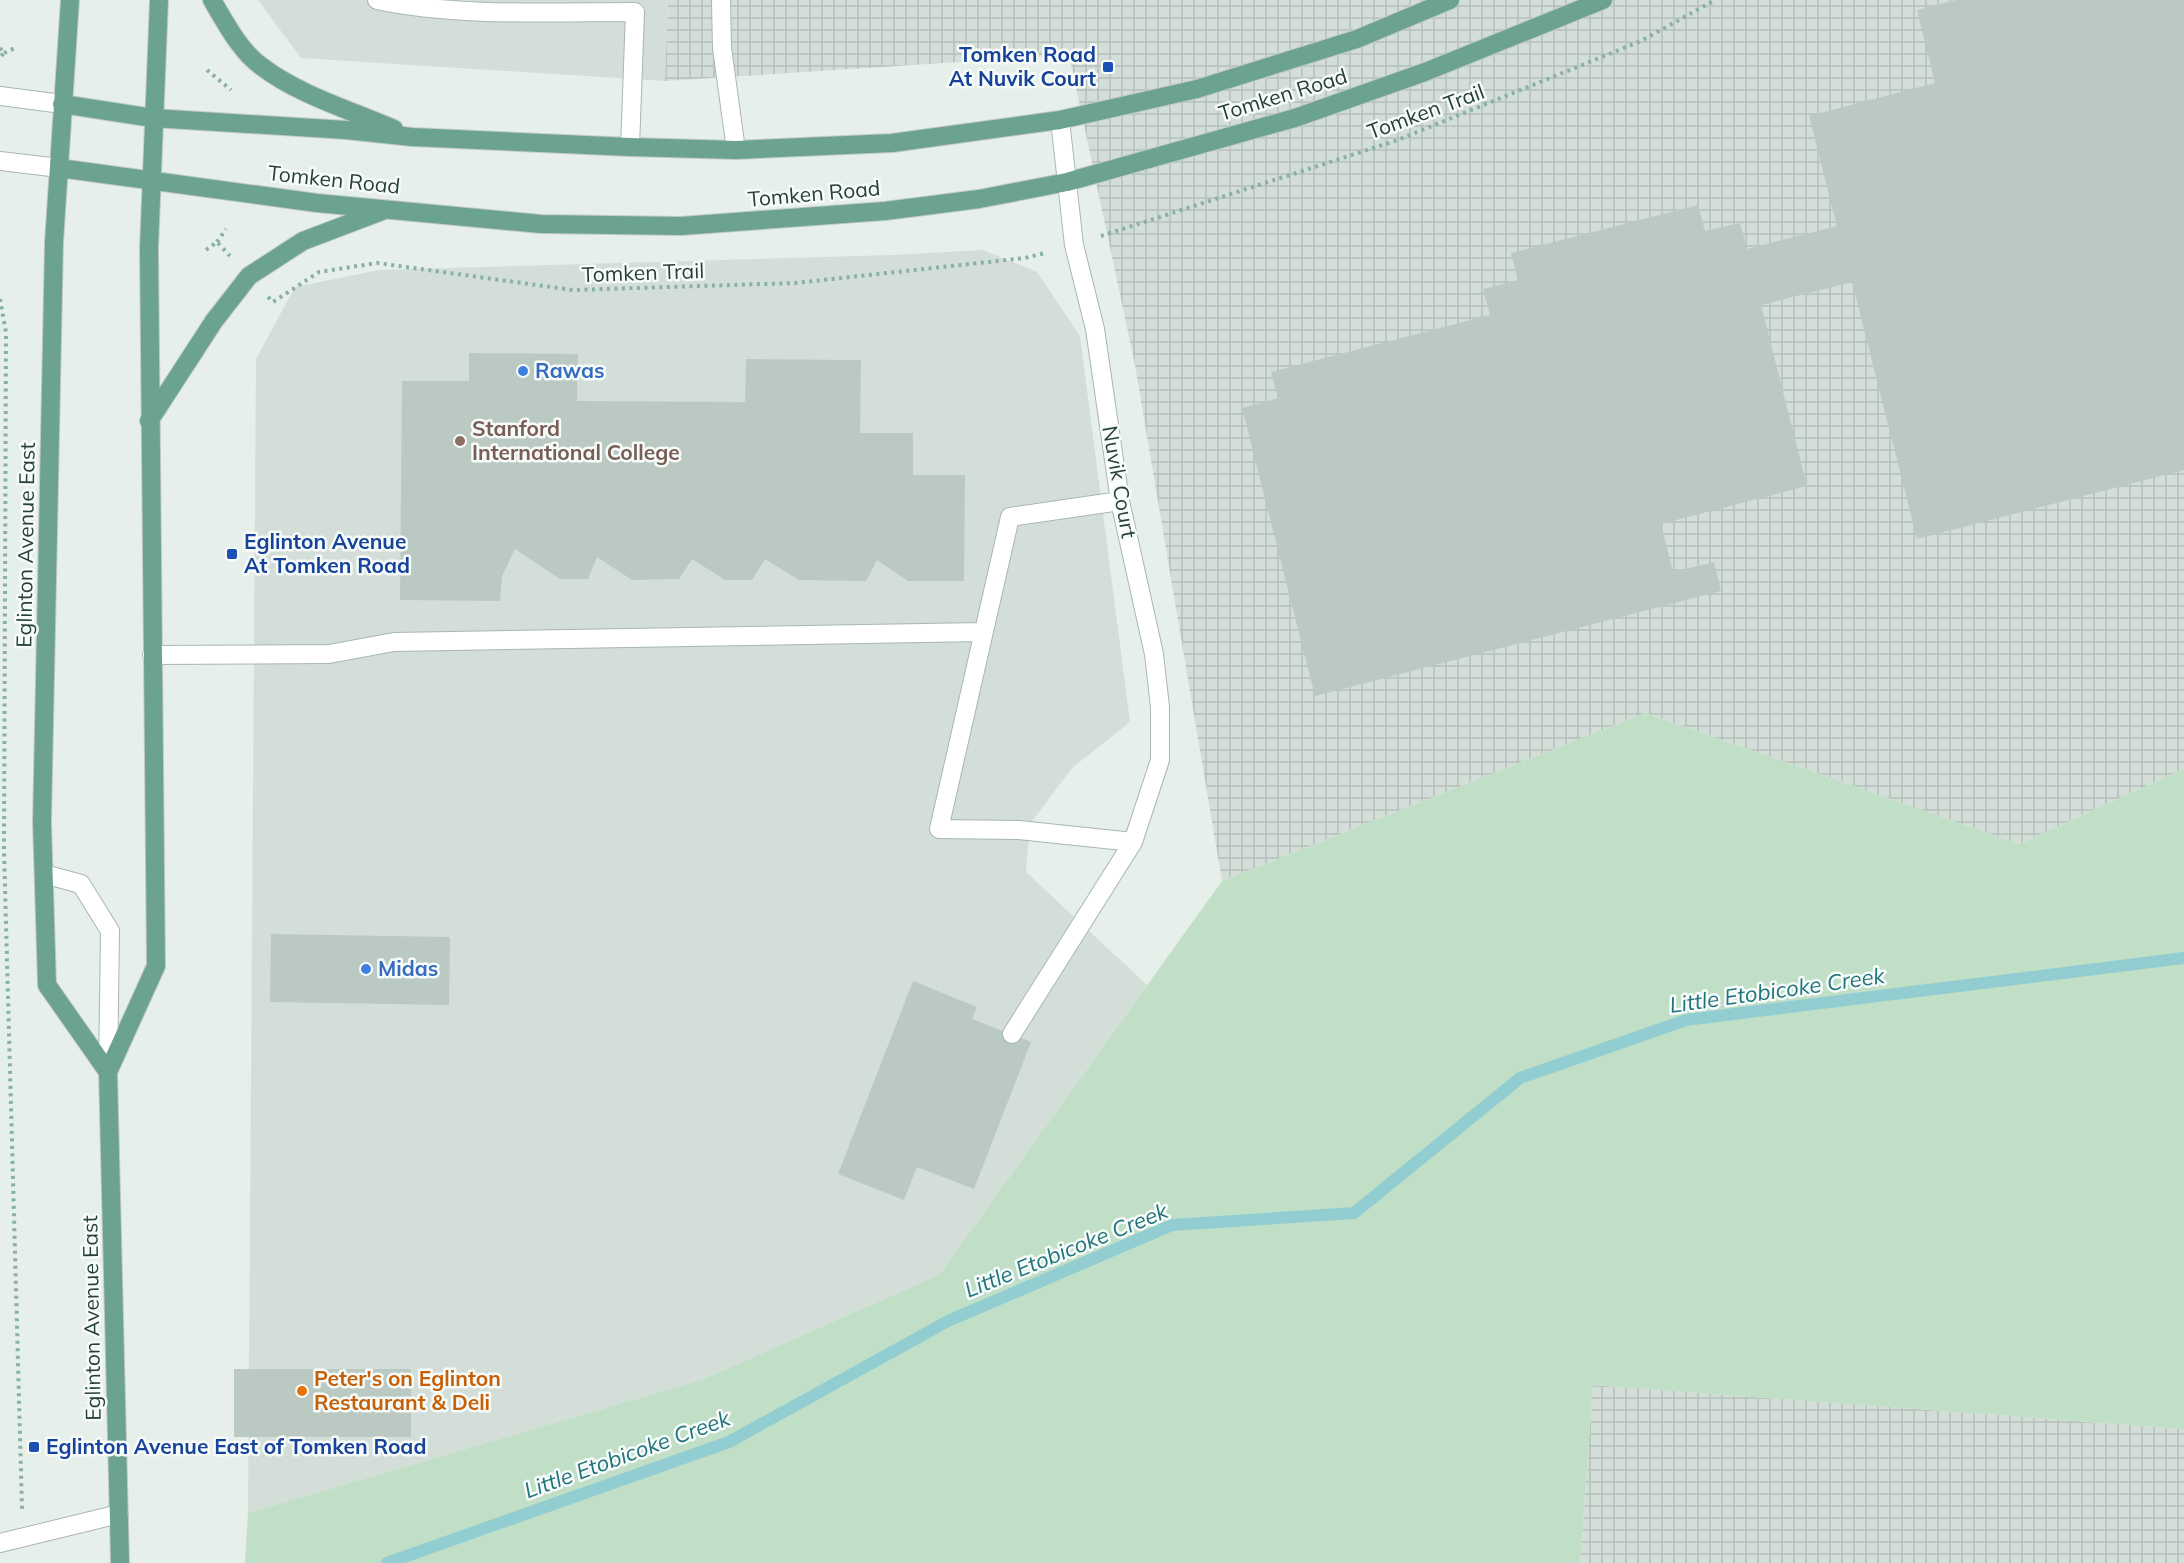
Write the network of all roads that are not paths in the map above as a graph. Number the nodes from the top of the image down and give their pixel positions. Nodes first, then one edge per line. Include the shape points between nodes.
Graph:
1 (70, 0) edge
2 (159, 0) edge
3 (212, 0) edge
4 (377, 0) edge
5 (721, 0) edge
6 (1450, 0) edge
7 (1603, 0) edge
8 (449, 4) edge
9 (535, 6) edge
10 (636, 6) edge
11 (0, 96) edge
12 (62, 104) junction
13 (153, 118) junction
14 (1060, 120) junction
15 (412, 137) junction
16 (630, 147) junction
17 (736, 150) junction
18 (0, 161) edge
19 (58, 168) junction
20 (150, 178) junction
21 (1067, 182) junction
22 (386, 209) junction
23 (149, 421) junction
24 (1120, 501) junction
25 (982, 632) junction
26 (152, 655) junction
27 (1133, 842) junction
28 (44, 874) junction
29 (1012, 1034) dead end
30 (108, 1072) junction
31 (119, 1514) junction
32 (0, 1543) edge
33 (120, 1563) edge

1 - 12 main road, Eglinton Avenue East
2 - 13 main road, Eglinton Avenue East
3 - 15 main road via 229,29 260,66 304,90
4 - 8 street
5 - 17 street via 722,48
6 - 14 main road, Tomken Road via 1357,39 1197,89
7 - 21 main road, Tomken Road via 1425,72 1295,118
8 - 9 street
9 - 10 street
10 - 16 street
11 - 12 street, Tomken Road
12 - 13 main road, Tomken Road
12 - 19 main road, Eglinton Avenue East
13 - 15 main road, Tomken Road
13 - 20 main road, Eglinton Avenue East
14 - 17 main road, Tomken Road via 892,143
14 - 21 street, Nuvik Court
15 - 16 main road, Tomken Road
16 - 17 main road, Tomken Road
18 - 19 street, Tomken Road
19 - 20 main road, Tomken Road
19 - 28 main road, Eglinton Avenue East via 42,822
20 - 22 main road, Tomken Road via 317,203
20 - 23 main road, Eglinton Avenue East
21 - 22 main road, Tomken Road via 885,212 681,226 541,224
21 - 24 street, Nuvik Court via 1074,245 1095,329
22 - 23 main road via 303,241 249,276 214,321
23 - 26 main road, Eglinton Avenue East
24 - 25 street via 1010,517
24 - 27 street, Nuvik Court via 1154,654 1160,706 1160,760
25 - 26 street via 394,642 329,654
25 - 27 street via 939,829 1019,830
26 - 30 main road, Eglinton Avenue East via 156,966
27 - 29 street, Nuvik Court
28 - 30 main road, Eglinton Avenue East via 47,984
28 - 30 street via 81,885 110,931
30 - 31 main road, Eglinton Avenue East
31 - 32 street
31 - 33 main road, Eglinton Avenue East

